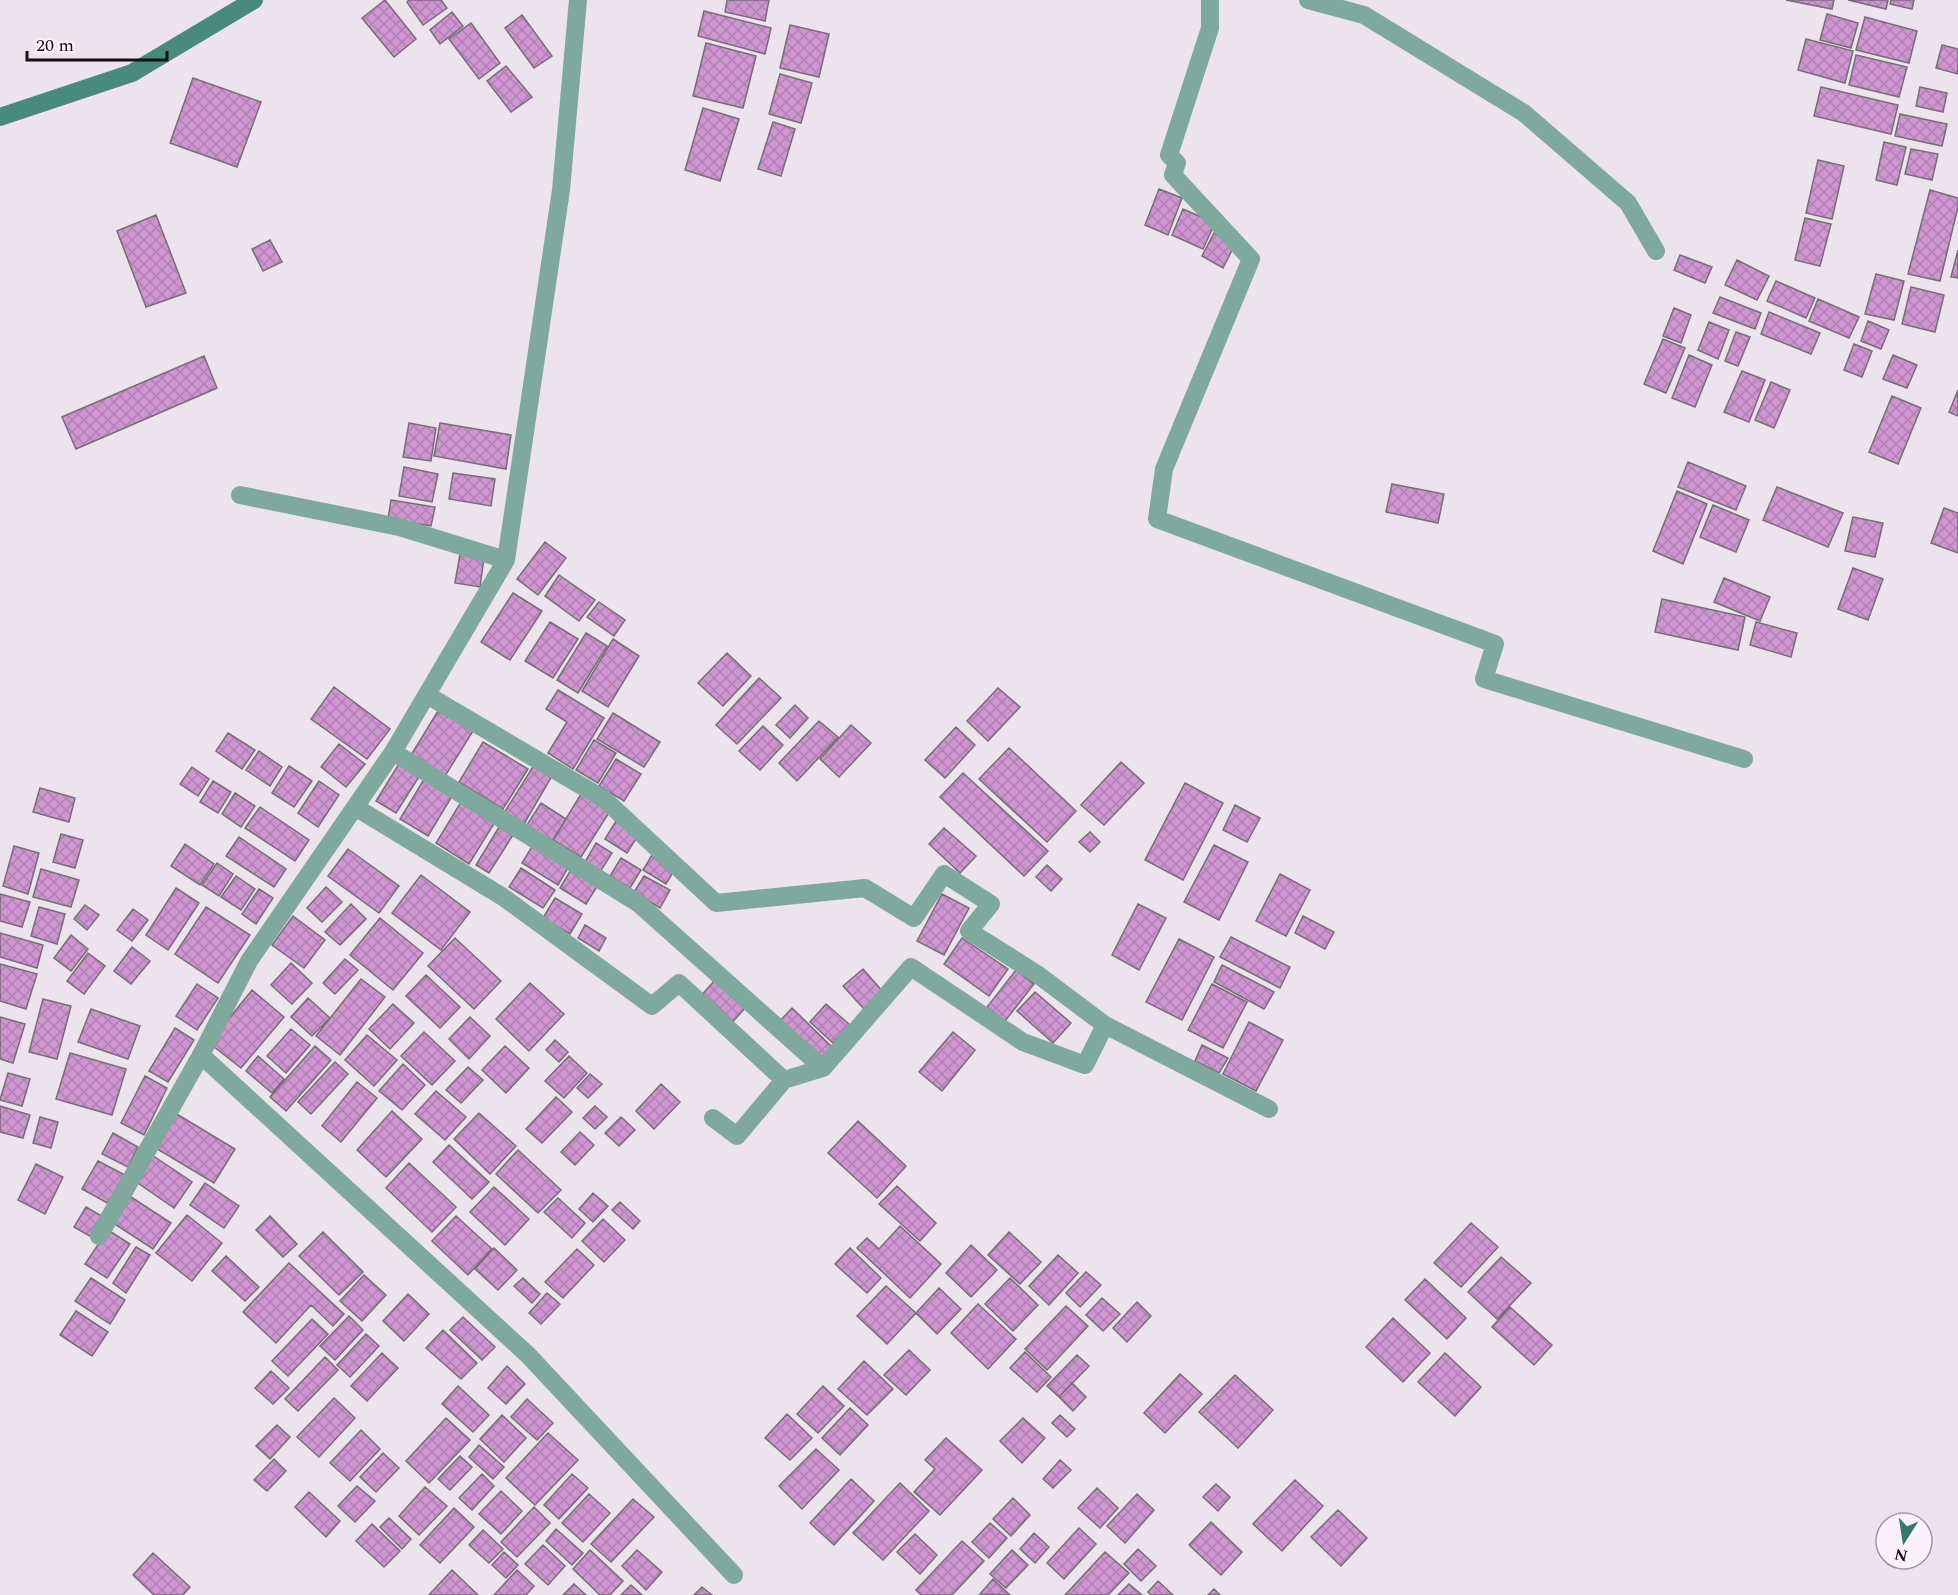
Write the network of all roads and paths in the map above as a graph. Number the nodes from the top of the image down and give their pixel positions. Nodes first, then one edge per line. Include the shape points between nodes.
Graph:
1 (254, 0) edge
2 (578, 0) edge
3 (1210, 0) edge
4 (1308, 0) edge
5 (0, 117) edge
6 (1656, 251) dead end
7 (240, 495) dead end
8 (506, 560) junction
9 (427, 695) junction
10 (393, 752) junction
11 (1744, 759) dead end
12 (355, 807) junction
13 (1105, 1024) junction
14 (201, 1055) junction
15 (823, 1068) junction
16 (784, 1080) junction
17 (1269, 1109) dead end
18 (713, 1118) dead end
19 (99, 1236) dead end
20 (734, 1575) dead end

1 - 5 street via 132,74
2 - 8 street via 561,190
3 - 11 street via 1210,28 1169,155 1177,163 1173,175 1251,259 1164,469 1158,519 1495,644 1484,680
4 - 6 street via 1364,15 1524,113 1628,203
7 - 8 street via 399,528
8 - 9 street
9 - 10 street
9 - 13 street via 604,799 716,903 865,888 914,918 944,874 991,904 969,931
10 - 12 street
10 - 15 street via 638,903
12 - 14 street via 249,961
12 - 16 street via 503,897 652,1006 679,983
13 - 15 street via 1085,1065 1023,1042 911,967
13 - 17 street
14 - 19 street
14 - 20 street via 528,1355
15 - 16 street
16 - 18 street via 737,1136

